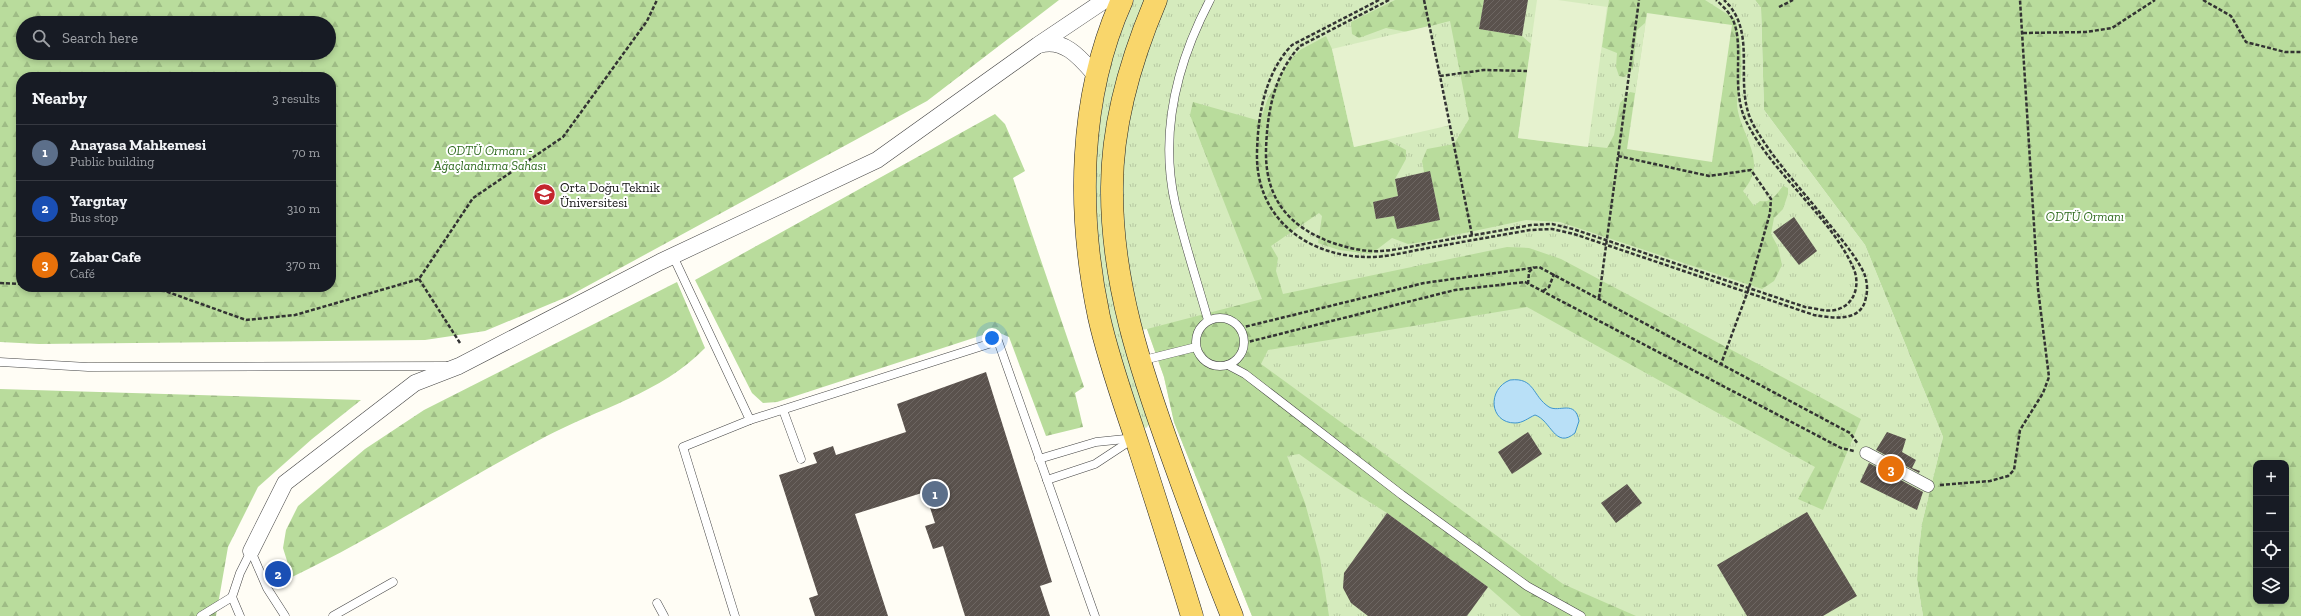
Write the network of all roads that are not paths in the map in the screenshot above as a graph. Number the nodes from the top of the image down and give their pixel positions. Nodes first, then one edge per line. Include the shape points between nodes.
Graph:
1 (1105, 0) edge
2 (1122, 0) edge
3 (1156, 0) edge
4 (1210, 0) edge
5 (1038, 45) junction
6 (1097, 78) junction
7 (673, 256) junction
8 (1208, 320) junction
9 (1196, 347) junction
10 (0, 362) edge
11 (1140, 362) junction
12 (1231, 363) junction
13 (459, 366) junction
14 (783, 410) junction
15 (750, 420) junction
16 (1162, 428) junction
17 (1136, 438) junction
18 (1866, 454) road end
19 (1039, 458) junction
20 (801, 459) dead end
21 (1047, 480) junction
22 (1928, 486) road end
23 (251, 551) junction
24 (393, 582) dead end
25 (232, 597) junction
26 (657, 603) dead end
27 (336, 615) edge
28 (201, 616) edge
29 (240, 616) edge
30 (286, 616) edge
31 (664, 616) edge
32 (735, 616) edge
33 (1095, 616) edge
34 (1192, 616) edge
35 (1232, 616) edge
36 (1581, 616) edge

1 - 5 street
2 - 6 main road
3 - 11 main road via 1139,38 1124,93 1112,171 1119,277
4 - 8 lane via 1185,58 1174,94 1169,137 1175,202
5 - 6 street via 1048,42 1068,48
5 - 7 street via 877,160
6 - 17 main road via 1087,134 1085,175 1089,248 1104,336
7 - 13 street
7 - 15 lane
8 - 9 lane via 1198,331
8 - 12 lane via 1226,318 1240,328 1244,343 1241,354
9 - 11 lane
9 - 12 lane via 1199,355 1212,365
10 - 13 lane via 88,367
11 - 16 main road
12 - 36 lane via 1402,495 1527,586
13 - 23 street via 416,383 285,483
14 - 15 lane
14 - 19 lane via 998,341
14 - 20 lane
15 - 32 lane via 683,447
16 - 17 main road
16 - 35 main road
17 - 19 lane via 1096,442
17 - 21 lane via 1095,464
17 - 34 main road
18 - 22 street
19 - 21 lane
21 - 33 lane
23 - 25 lane
23 - 30 lane via 267,588
24 - 27 lane
25 - 28 lane
25 - 29 lane
26 - 31 lane

